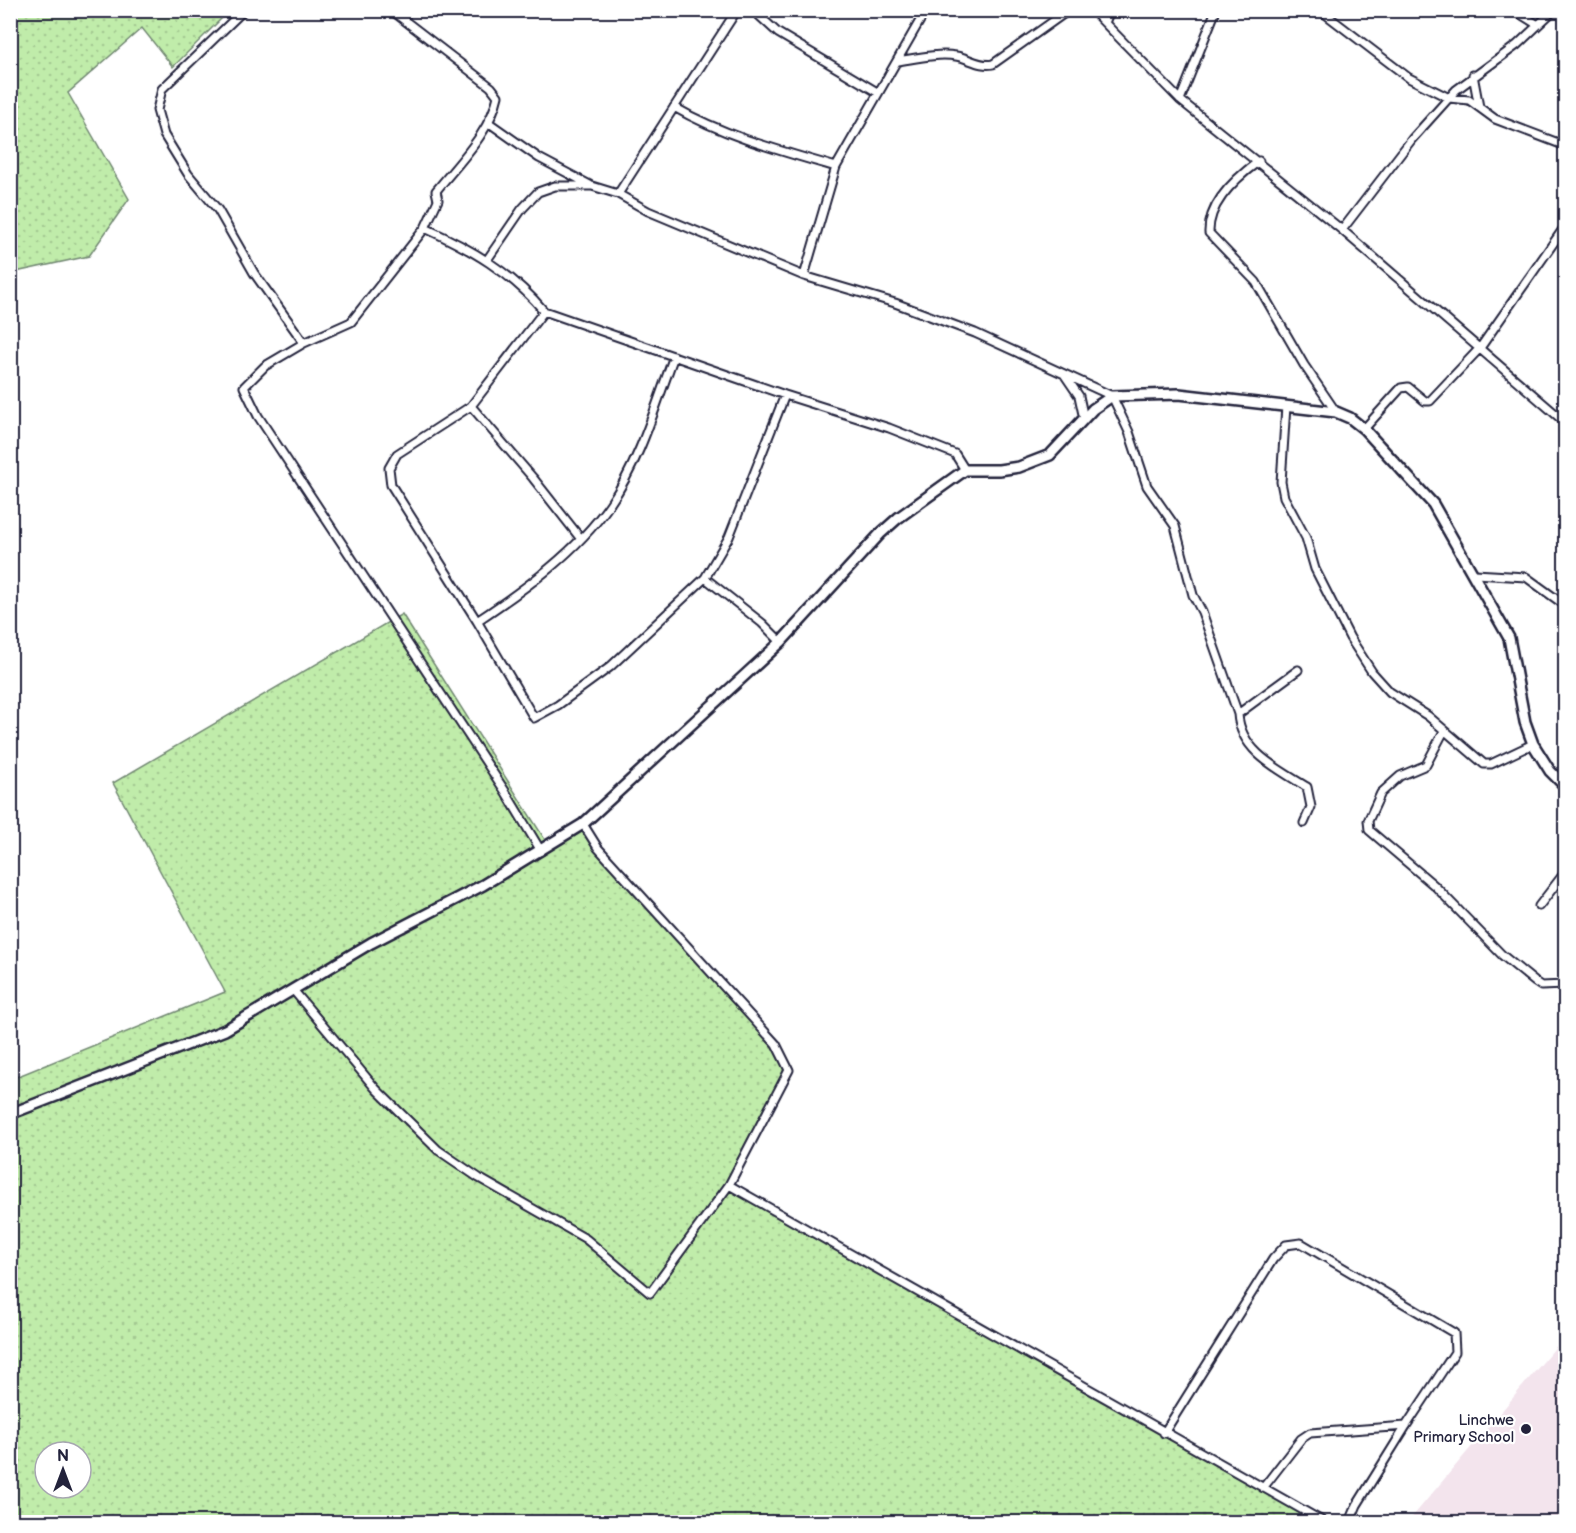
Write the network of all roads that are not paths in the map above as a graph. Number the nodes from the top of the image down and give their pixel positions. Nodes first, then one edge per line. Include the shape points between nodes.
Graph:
1 (244, 10) edge
2 (390, 10) edge
3 (737, 10) edge
4 (753, 10) edge
5 (926, 10) edge
6 (1069, 10) edge
7 (1092, 10) edge
8 (1110, 10) edge
9 (1216, 10) edge
10 (1320, 10) edge
11 (1514, 10) edge
12 (1554, 10) edge
13 (1105, 24) junction
14 (1538, 25) junction
15 (898, 61) junction
16 (1473, 75) junction
17 (877, 92) junction
18 (1449, 98) junction
19 (1180, 100) junction
20 (674, 107) junction
21 (1479, 107) junction
22 (488, 122) junction
23 (1566, 146) edge
24 (1259, 161) junction
25 (836, 167) junction
26 (592, 186) junction
27 (618, 194) junction
28 (1566, 225) edge
29 (425, 228) junction
30 (1342, 230) junction
31 (487, 260) junction
32 (804, 276) junction
33 (544, 311) junction
34 (304, 343) junction
35 (1480, 348) junction
36 (674, 356) junction
37 (1063, 372) junction
38 (785, 395) junction
39 (1112, 396) junction
40 (471, 406) junction
41 (1286, 406) junction
42 (1336, 412) junction
43 (1084, 419) junction
44 (1566, 423) edge
45 (1364, 429) junction
46 (965, 470) junction
47 (581, 539) junction
48 (1475, 574) junction
49 (705, 578) junction
50 (1566, 606) edge
51 (477, 621) junction
52 (781, 642) junction
53 (1298, 670) dead end
54 (1238, 714) junction
55 (1444, 732) junction
56 (1533, 744) junction
57 (1566, 787) edge
58 (1304, 823) dead end
59 (583, 824) junction
60 (541, 851) junction
61 (1566, 871) edge
62 (1539, 906) dead end
63 (1566, 985) edge
64 (294, 991) junction
65 (10, 1114) edge
66 (729, 1185) junction
67 (1406, 1426) junction
68 (1164, 1433) junction
69 (1263, 1488) junction
70 (1324, 1522) edge
71 (1350, 1522) edge

1 - 34 street via 162,89 157,110 165,135 188,174 218,210 254,273
2 - 22 street via 491,87 498,96
3 - 20 street
4 - 17 street via 778,33
5 - 15 street
6 - 15 street via 993,64 940,55
7 - 13 street
8 - 13 street
9 - 19 street
10 - 18 street via 1409,78
11 - 14 street
12 - 14 street
13 - 19 street
14 - 16 street via 1518,45
15 - 17 street
16 - 18 street
16 - 21 street
17 - 25 street
18 - 21 street via 1469,100
18 - 30 street
19 - 24 street
20 - 25 street via 715,128
20 - 27 street
21 - 23 street via 1495,119
22 - 26 street via 538,158
22 - 29 street via 436,191 438,200
24 - 30 street
24 - 42 street via 1234,180 1222,196 1209,233 1256,282
25 - 32 street
26 - 27 street
26 - 31 street via 555,186 538,192
27 - 32 street via 648,211
28 - 35 street
29 - 31 street
29 - 34 street via 351,322
30 - 35 street
31 - 33 street via 517,281
32 - 37 street via 933,316
33 - 36 street
33 - 40 street
34 - 60 street via 265,366 244,387 247,396
35 - 44 street
35 - 45 street via 1430,401 1408,387 1401,388
36 - 38 street
36 - 47 street via 634,459 616,494
37 - 39 street
37 - 43 street via 1079,396
38 - 46 street via 955,454
38 - 49 street via 729,537
39 - 41 street via 1179,394
39 - 43 street
39 - 54 street via 1147,486 1175,526 1193,595
40 - 47 street
40 - 51 street via 397,454 389,468 391,485
41 - 42 street
41 - 55 street via 1282,488 1315,568 1372,672 1390,692 1428,716
42 - 45 street
43 - 46 street via 1050,455 1035,462 999,470
45 - 48 street via 1433,504
46 - 52 street via 880,534
47 - 51 street via 518,594
48 - 50 street via 1526,577
48 - 56 street via 1509,638
49 - 51 street via 610,667 534,718
49 - 52 street
52 - 59 street
53 - 54 street
54 - 58 street via 1244,738 1260,756 1306,787 1311,807
55 - 56 street via 1484,764
55 - 63 street via 1426,765 1400,776 1381,793 1368,821 1369,830 1435,886 1502,955 1535,982 1541,986
56 - 57 street
59 - 60 street
59 - 66 street via 598,848 776,1044 787,1061 789,1070
60 - 64 street via 371,943
61 - 62 street
64 - 65 street via 200,1042
64 - 66 street via 376,1089 438,1150 586,1239 650,1293
66 - 68 street
67 - 68 street via 1455,1352 1454,1333 1301,1243 1286,1245 1273,1259
67 - 69 street via 1310,1433
67 - 71 street via 1356,1504
68 - 69 street
69 - 70 street

